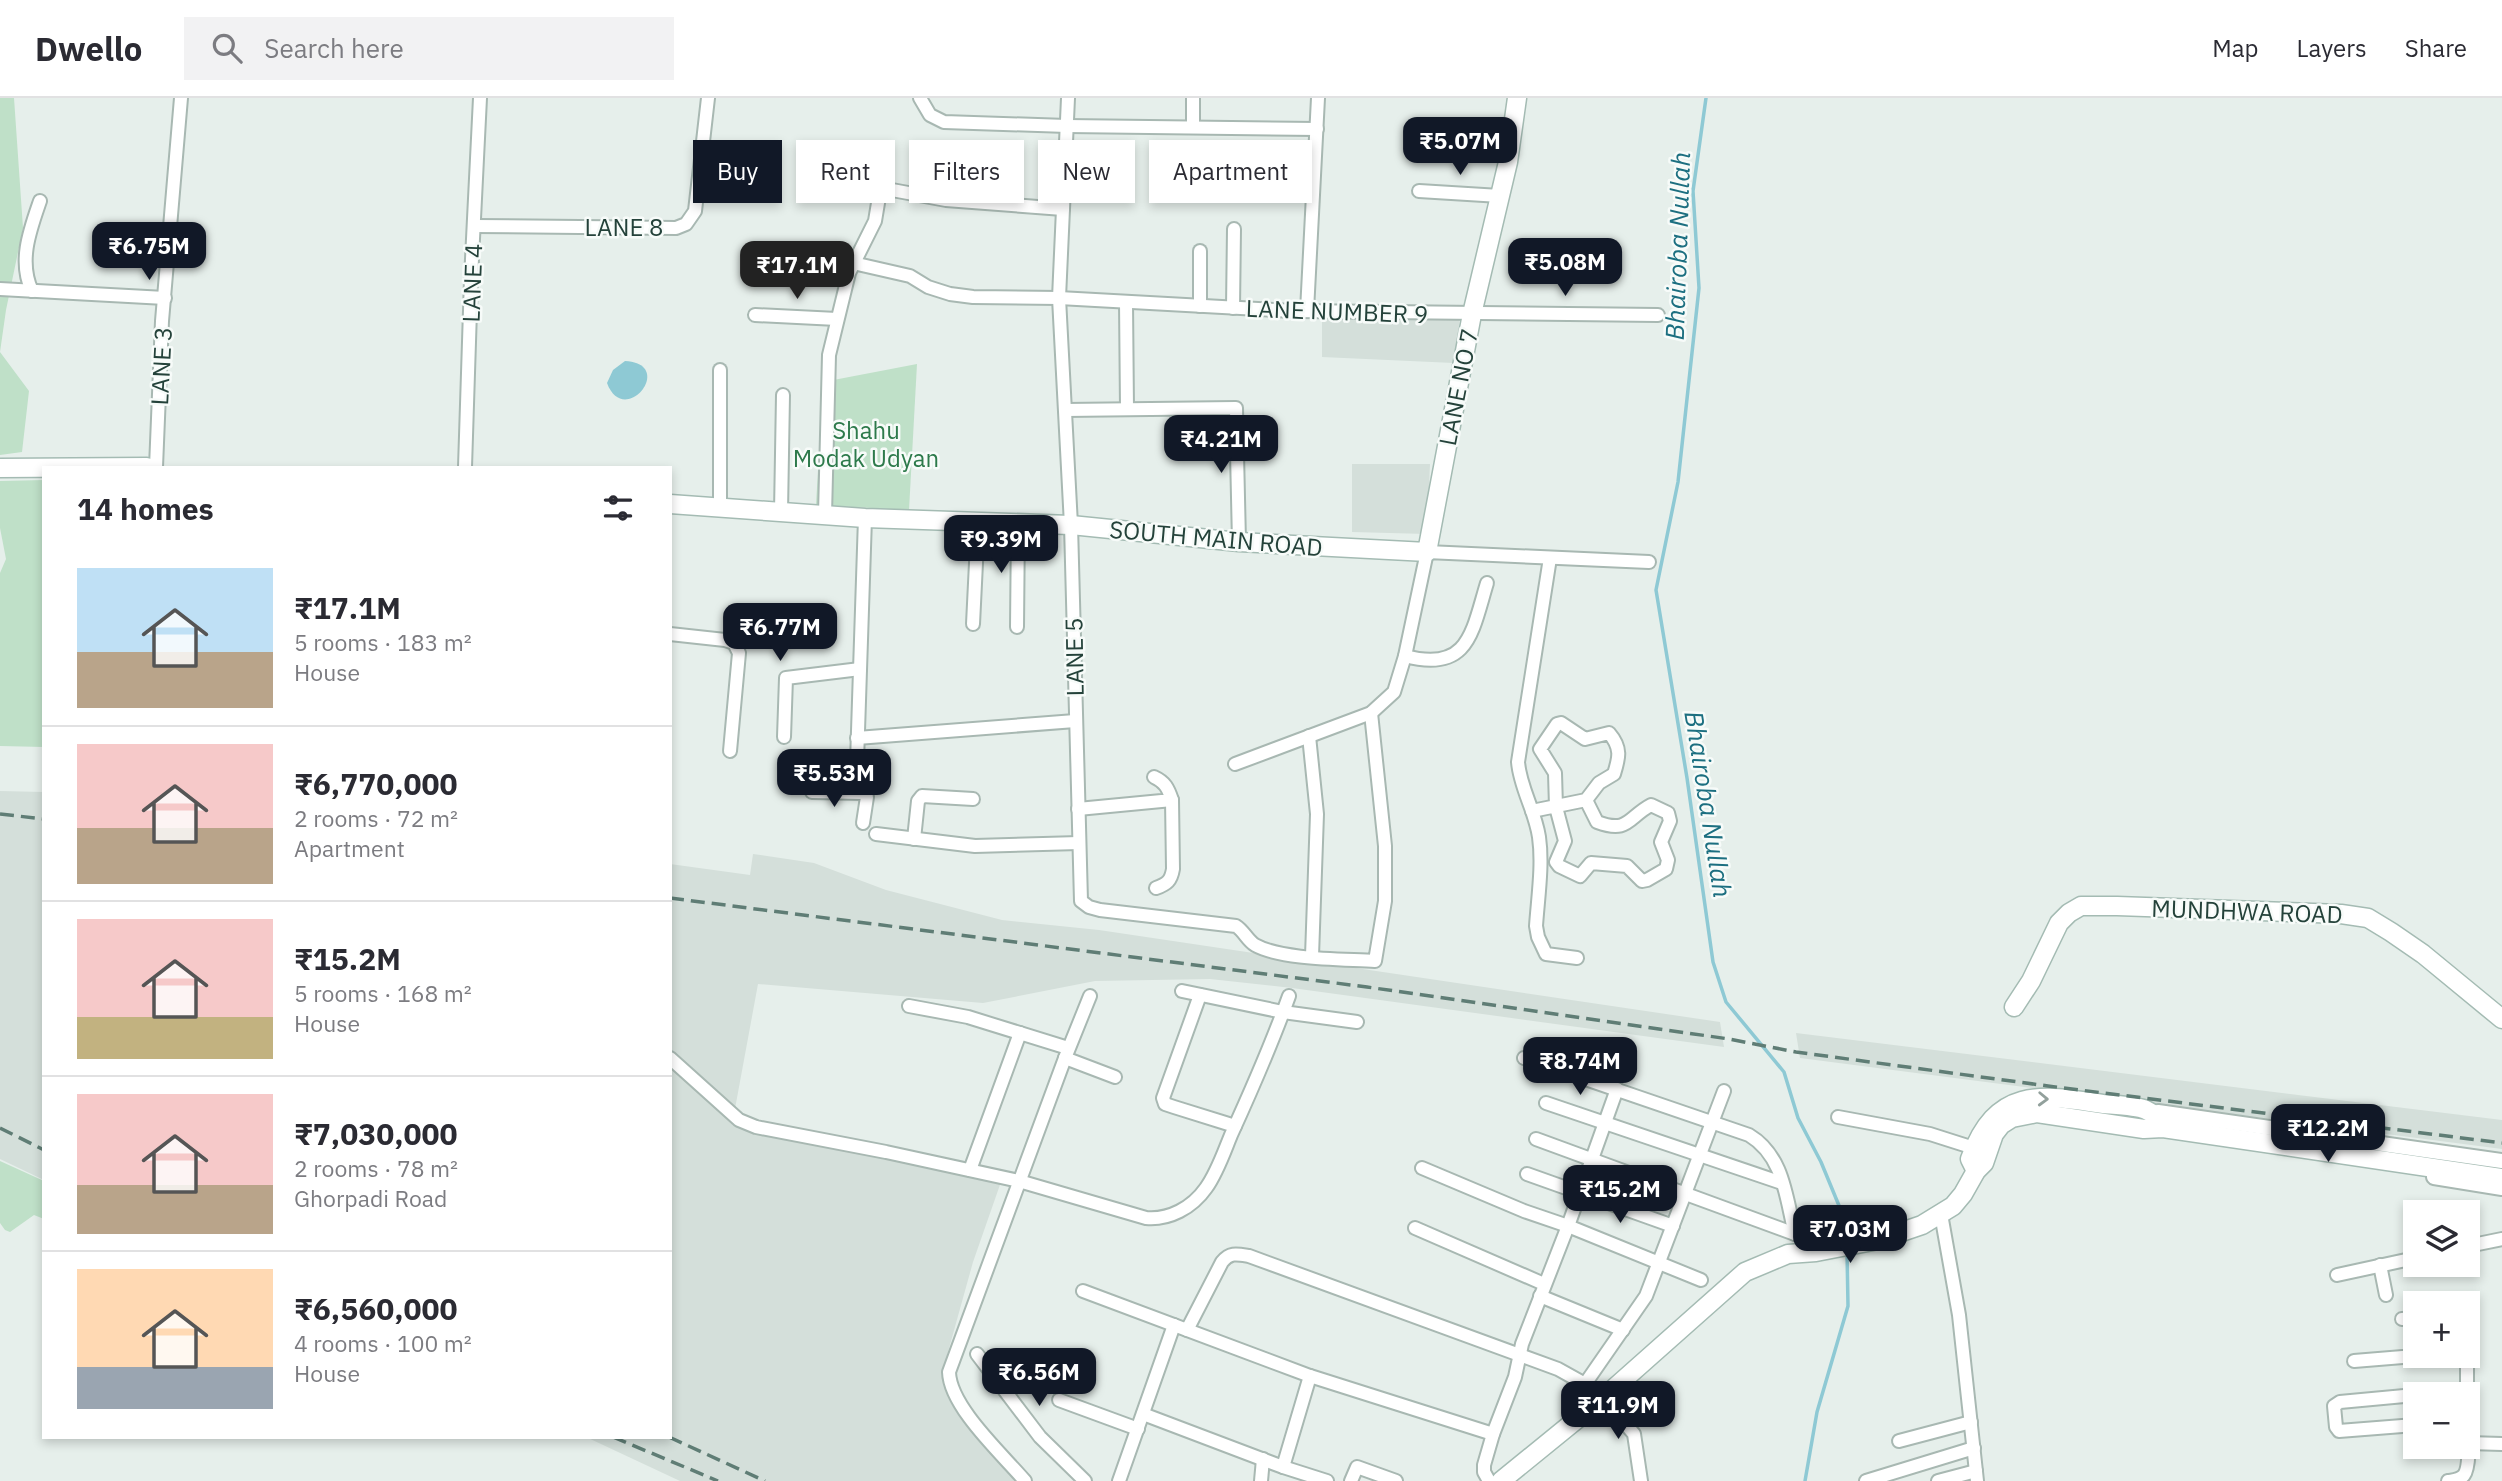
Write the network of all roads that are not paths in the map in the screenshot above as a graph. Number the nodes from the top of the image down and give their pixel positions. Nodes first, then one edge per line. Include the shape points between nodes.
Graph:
1 (181, 98) edge
2 (480, 98) edge
3 (708, 98) edge
4 (920, 98) edge
5 (1068, 98) edge
6 (1193, 98) edge
7 (1318, 98) edge
8 (1517, 98) edge
9 (1067, 126) junction
10 (1193, 127) junction
11 (1317, 129) junction
12 (1419, 191) dead end
13 (1500, 196) junction
14 (40, 201) dead end
15 (1063, 209) junction
16 (474, 226) junction
17 (1234, 229) dead end
18 (1200, 251) dead end
19 (853, 262) junction
20 (0, 289) edge
21 (32, 291) junction
22 (165, 298) junction
23 (1059, 298) junction
24 (1126, 302) junction
25 (1200, 306) junction
26 (1233, 307) junction
27 (1307, 311) junction
28 (1472, 314) junction
29 (755, 316) dead end
30 (1658, 316) dead end
31 (837, 319) junction
32 (720, 370) dead end
33 (783, 395) dead end
34 (1127, 409) junction
35 (1065, 410) junction
36 (156, 466) edge
37 (466, 466) edge
38 (0, 468) edge
39 (42, 468) edge
40 (672, 504) edge
41 (720, 508) junction
42 (780, 512) junction
43 (825, 515) junction
44 (865, 518) junction
45 (978, 522) junction
46 (1018, 524) junction
47 (1071, 525) junction
48 (1239, 542) junction
49 (1427, 552) junction
50 (1550, 558) junction
51 (1649, 562) dead end
52 (1487, 583) dead end
53 (973, 624) dead end
54 (1017, 627) dead end
55 (672, 634) edge
56 (1405, 656) junction
57 (859, 669) junction
58 (1371, 713) junction
59 (1075, 721) junction
60 (1309, 736) junction
61 (784, 737) dead end
62 (857, 738) junction
63 (730, 751) dead end
64 (1235, 764) dead end
65 (1154, 777) dead end
66 (811, 792) dead end
67 (856, 792) junction
68 (973, 799) dead end
69 (1172, 800) junction
70 (1586, 800) junction
71 (1556, 807) junction
72 (1078, 809) junction
73 (1532, 811) junction
74 (863, 823) dead end
75 (876, 834) dead end
76 (914, 839) junction
77 (1079, 843) junction
78 (1156, 888) dead end
79 (1312, 956) junction
80 (1577, 958) dead end
81 (1182, 991) dead end
82 (1200, 995) junction
83 (1090, 996) dead end
84 (1289, 996) dead end
85 (909, 1006) dead end
86 (2014, 1007) dead end
87 (1283, 1012) junction
88 (2502, 1019) edge
89 (1357, 1022) dead end
90 (1020, 1033) junction
91 (1066, 1053) junction
92 (1524, 1058) dead end
93 (672, 1060) edge
94 (1115, 1077) dead end
95 (1616, 1089) junction
96 (1724, 1091) dead end
97 (1546, 1104) dead end
98 (2010, 1112) junction
99 (1838, 1117) dead end
100 (1712, 1122) junction
101 (2153, 1122) junction
102 (1604, 1123) junction
103 (1235, 1126) junction
104 (1536, 1139) dead end
105 (1974, 1148) junction
106 (1700, 1155) junction
107 (1590, 1159) junction
108 (2502, 1161) edge
109 (1422, 1168) dead end
110 (970, 1170) junction
111 (2502, 1170) edge
112 (1976, 1171) junction
113 (1527, 1174) dead end
114 (2502, 1178) edge
115 (1019, 1181) junction
116 (1782, 1183) junction
117 (2502, 1188) edge
118 (1579, 1193) junction
119 (1685, 1194) junction
120 (1941, 1214) junction
121 (1567, 1226) junction
122 (1673, 1226) junction
123 (1415, 1228) dead end
124 (2502, 1239) edge
125 (2480, 1244) edge
126 (2403, 1260) edge
127 (1658, 1264) junction
128 (2380, 1265) junction
129 (2337, 1275) dead end
130 (1701, 1280) dead end
131 (1542, 1290) junction
132 (1083, 1291) dead end
133 (2386, 1295) dead end
134 (1174, 1325) junction
135 (1187, 1330) junction
136 (1623, 1330) junction
137 (977, 1353) dead end
138 (1520, 1355) junction
139 (2403, 1357) edge
140 (2354, 1362) dead end
141 (1310, 1376) junction
142 (1586, 1384) junction
143 (2403, 1396) edge
144 (1603, 1398) junction
145 (1059, 1400) dead end
146 (1143, 1414) junction
147 (1971, 1422) junction
148 (2403, 1425) edge
149 (1138, 1429) junction
150 (1493, 1434) junction
151 (1899, 1440) dead end
152 (2480, 1443) edge
153 (2502, 1444) edge
154 (1974, 1448) junction
155 (2466, 1459) edge
156 (1263, 1460) junction
157 (1283, 1467) junction
158 (1976, 1476) edge
159 (1025, 1481) edge
160 (1085, 1481) edge
161 (1119, 1481) edge
162 (1261, 1481) edge
163 (1327, 1481) edge
164 (1351, 1481) edge
165 (1396, 1481) edge
166 (1489, 1481) edge
167 (1501, 1481) edge
168 (1641, 1481) edge
169 (1866, 1481) edge
170 (1938, 1481) edge
171 (2448, 1481) edge

1 - 22 street, LANE 3
2 - 16 street, LANE 4
3 - 16 street, LANE 8 via 695,211 686,224 676,228
4 - 9 street via 930,115 944,122
5 - 9 street, LANE 5
6 - 10 street
7 - 11 street
8 - 13 main road, LANE NO 7
9 - 10 street
9 - 15 street, LANE 5
10 - 11 street
11 - 27 street
12 - 13 street
13 - 28 main road, LANE NO 7
14 - 21 street via 28,235 26,278
15 - 19 street via 978,204 885,191
15 - 23 street, LANE 5
16 - 37 street, LANE 4
17 - 26 street
18 - 25 street
19 - 23 street, LANE NUMBER 9 via 910,276 950,294
19 - 31 street
20 - 21 street
21 - 22 street
22 - 36 street, LANE 3
23 - 24 street, LANE NUMBER 9
23 - 35 street, LANE 5
24 - 25 street, LANE NUMBER 9
24 - 34 street
25 - 26 street, LANE NUMBER 9
26 - 27 street, LANE NUMBER 9
27 - 28 street, LANE NUMBER 9
28 - 30 street, LANE NUMBER 9
28 - 49 main road, LANE NO 7
29 - 31 street
31 - 43 street via 829,355
32 - 41 street
33 - 42 street
34 - 35 street
34 - 48 street via 1236,408
35 - 47 street, LANE 5
38 - 39 main road
40 - 41 main road, SOUTH MAIN ROAD
41 - 42 main road, SOUTH MAIN ROAD
42 - 43 main road, SOUTH MAIN ROAD
43 - 44 main road, SOUTH MAIN ROAD
44 - 45 main road, SOUTH MAIN ROAD
44 - 57 street
45 - 46 main road, SOUTH MAIN ROAD
45 - 53 street
46 - 47 main road, SOUTH MAIN ROAD
46 - 54 street
47 - 48 main road, SOUTH MAIN ROAD
47 - 59 street, LANE 5
48 - 49 main road, SOUTH MAIN ROAD
49 - 50 street
49 - 56 street
50 - 51 street
50 - 73 street via 1518,762
52 - 56 street via 1463,648 1449,657 1430,660
55 - 63 street via 725,640 734,643 740,653
56 - 58 street via 1394,692
57 - 61 street via 786,678
57 - 62 street
58 - 60 street
58 - 79 street via 1385,846 1385,901 1375,961
59 - 62 street
59 - 72 street, LANE 5
60 - 64 street
60 - 79 street via 1317,814
62 - 67 street
65 - 69 street via 1162,780
66 - 67 street
67 - 74 street via 867,797
68 - 76 street via 922,796
69 - 72 street
69 - 78 street via 1172,877
70 - 71 street
70 - 71 street via 1599,783 1614,774 1620,754 1609,733 1585,739 1561,723 1540,749 1555,773
70 - 71 street via 1597,822 1613,825 1628,824 1651,805 1668,813 1670,821 1661,842 1668,860 1666,869 1642,881 1622,865 1591,863 1580,876 1559,866 1557,858 1565,841
71 - 73 street
72 - 77 street, LANE 5
73 - 80 street via 1539,839 1538,937 1546,954
75 - 76 street
76 - 77 street via 975,846
77 - 79 street, LANE 5 via 1081,901 1089,907 1226,923 1236,926 1252,944
81 - 82 street
82 - 87 street
82 - 103 street via 1163,1098 1166,1104
83 - 91 street
84 - 87 street
85 - 90 street
86 - 88 main road, MUNDHWA ROAD via 2032,981 2059,923 2069,913 2081,906 2117,906 2368,918 2423,954
87 - 89 street
87 - 103 street
90 - 91 street
90 - 110 street
91 - 94 street
91 - 115 street
92 - 95 street
93 - 110 street via 739,1120 756,1127
95 - 100 street
95 - 102 street
96 - 100 street
97 - 102 street
98 - 101 main road
98 - 105 main road via 1988,1122
98 - 112 main road
99 - 105 street via 1930,1134
100 - 106 street
100 - 116 street via 1760,1142 1777,1164
101 - 108 street
101 - 111 main road
101 - 114 main road
101 - 117 street
102 - 106 street
102 - 107 street
103 - 115 street via 1205,1190 1170,1216 1146,1218
104 - 107 street
105 - 112 main road via 1970,1159
106 - 116 street
106 - 119 street
107 - 118 street
107 - 119 street
109 - 121 street
110 - 115 street
112 - 120 main road via 1963,1194
113 - 118 street
115 - 159 street via 948,1372 960,1406
116 - 119 street via 1794,1234
118 - 121 street
118 - 122 street
119 - 122 street
120 - 144 main road via 1878,1240 1788,1254 1745,1272
120 - 147 street via 1954,1277
121 - 127 street
121 - 131 street
122 - 127 street
123 - 131 street
124 - 125 street
126 - 128 street
127 - 130 street
127 - 136 street via 1646,1296
128 - 129 street
128 - 133 street
131 - 136 street
131 - 138 street
132 - 134 street
134 - 135 street
134 - 146 street
135 - 138 street via 1222,1262 1227,1255 1237,1254
135 - 141 street
136 - 142 street
137 - 160 street via 1040,1437
138 - 142 street
138 - 150 street
139 - 140 street
141 - 150 street
141 - 157 street
142 - 144 street
143 - 148 street via 2334,1406 2339,1431
144 - 167 main road
144 - 168 street via 1634,1434
145 - 149 street
146 - 149 street
146 - 156 street
147 - 151 street
147 - 154 street
149 - 161 street
150 - 166 street via 1484,1465
152 - 153 street
154 - 158 street
154 - 169 street
155 - 171 street via 2465,1474
156 - 157 street
156 - 162 street
157 - 163 street
158 - 170 street
164 - 165 street via 1357,1467

